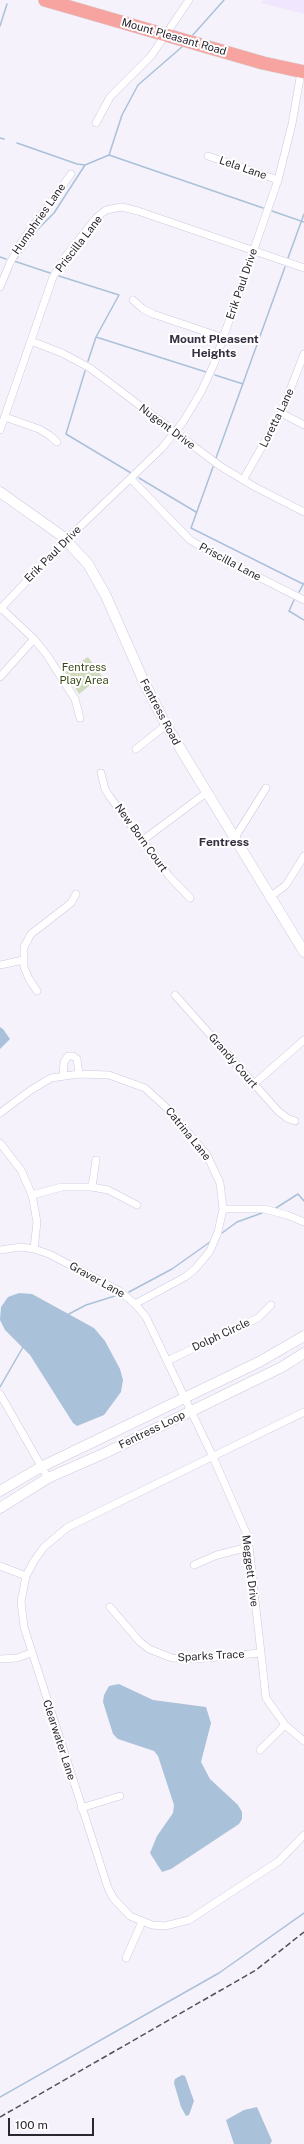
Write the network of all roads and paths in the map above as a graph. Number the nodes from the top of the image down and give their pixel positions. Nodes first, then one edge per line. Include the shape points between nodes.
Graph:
1 (45, 0) edge
2 (189, 0) edge
3 (166, 35) junction
4 (303, 72) edge
5 (96, 123) dead end
6 (208, 156) dead end
7 (71, 174) dead end
8 (278, 180) junction
9 (254, 251) junction
10 (304, 268) edge
11 (0, 286) edge
12 (133, 300) dead end
13 (224, 338) junction
14 (31, 341) junction
15 (304, 354) edge
16 (281, 414) junction
17 (4, 417) junction
18 (304, 425) edge
19 (0, 430) edge
20 (174, 432) junction
21 (57, 442) dead end
22 (131, 479) junction
23 (243, 480) junction
24 (2, 496) edge
25 (304, 512) edge
26 (66, 540) junction
27 (304, 600) edge
28 (0, 608) edge
29 (34, 640) junction
30 (0, 677) edge
31 (80, 718) dead end
32 (166, 725) junction
33 (136, 749) dead end
34 (101, 773) dead end
35 (266, 788) dead end
36 (206, 793) junction
37 (234, 839) junction
38 (143, 840) junction
39 (304, 856) edge
40 (76, 894) dead end
41 (270, 897) junction
42 (190, 898) dead end
43 (304, 952) edge
44 (23, 960) junction
45 (0, 966) edge
46 (37, 992) dead end
47 (175, 996) dead end
48 (304, 1040) edge
49 (79, 1074) junction
50 (63, 1076) junction
51 (254, 1084) junction
52 (0, 1114) edge
53 (295, 1121) dead end
54 (0, 1143) edge
55 (96, 1160) dead end
56 (92, 1187) junction
57 (32, 1195) junction
58 (137, 1205) dead end
59 (223, 1209) junction
60 (304, 1222) edge
61 (34, 1249) junction
62 (0, 1250) edge
63 (135, 1304) junction
64 (271, 1305) dead end
65 (304, 1336) edge
66 (304, 1353) edge
67 (167, 1361) junction
68 (0, 1394) edge
69 (185, 1399) junction
70 (191, 1412) junction
71 (304, 1412) edge
72 (213, 1457) junction
73 (41, 1467) junction
74 (48, 1478) junction
75 (0, 1491) edge
76 (0, 1508) edge
77 (249, 1547) junction
78 (194, 1565) dead end
79 (0, 1566) edge
80 (26, 1576) junction
81 (110, 1607) dead end
82 (31, 1653) junction
83 (260, 1653) junction
84 (0, 1659) edge
85 (285, 1725) junction
86 (304, 1741) edge
87 (260, 1750) dead end
88 (120, 1796) dead end
89 (81, 1808) junction
90 (304, 1834) edge
91 (142, 1922) junction
92 (126, 1958) dead end

1 - 3 highway, Mount Pleasant Road
2 - 3 street
3 - 4 highway, Mount Pleasant Road
3 - 5 street via 151,56 110,97
4 - 8 street, Erik Paul Drive
6 - 8 street, Lela Lane
7 - 11 street, Humphries Lane via 22,240
8 - 9 street, Erik Paul Drive
9 - 10 street, Priscilla Lane
9 - 13 street, Erik Paul Drive
9 - 14 street, Priscilla Lane via 127,207 106,210 97,217 59,267 48,290
12 - 13 street via 153,314
13 - 20 street, Erik Paul Drive via 201,392
14 - 17 street, Priscilla Lane
14 - 20 street, Nugent Drive via 90,368
15 - 16 street, Loretta Lane
16 - 18 street
16 - 23 street, Loretta Lane
17 - 19 street, Priscilla Lane
17 - 21 street via 39,429
20 - 22 street, Erik Paul Drive
20 - 23 street, Nugent Drive
22 - 26 street, Erik Paul Drive
22 - 27 street, Priscilla Lane via 190,540
23 - 25 street, Nugent Drive
24 - 26 street, Fentress Road
26 - 28 street, Erik Paul Drive
26 - 32 street, Fentress Road via 88,564 106,596
28 - 29 street
29 - 30 street
29 - 31 street via 50,659 75,699
32 - 33 street
32 - 36 street, Fentress Road
34 - 38 street, New Born Court via 105,789
35 - 37 street
36 - 37 street, Fentress Road
36 - 38 street
37 - 41 street, Fentress Road
38 - 42 street, New Born Court via 177,887
39 - 41 street via 286,885
40 - 44 street via 71,903 31,934 24,946
41 - 43 street, Fentress Road
44 - 45 street
44 - 46 street via 29,979
47 - 51 street, Grandy Court
48 - 51 street
49 - 50 street, Catrina Lane
49 - 50 street via 77,1059 68,1056 64,1062
49 - 59 street, Catrina Lane via 109,1075 123,1079 145,1088 158,1098 193,1137 213,1166 220,1183
50 - 52 street, Catrina Lane via 41,1083
51 - 53 street, Grandy Court via 282,1115
54 - 57 street via 20,1170
55 - 56 street
56 - 57 street via 62,1187
56 - 58 street via 108,1190
57 - 61 street via 37,1222
59 - 60 street via 264,1209
59 - 63 street, Catrina Lane via 218,1232 210,1251 195,1269 172,1285
61 - 62 street, Graver Lane via 21,1247
61 - 63 street, Graver Lane via 50,1254 118,1290
63 - 67 street, Graver Lane via 146,1317
64 - 67 street, Dolph Circle via 258,1318
65 - 69 street, Fentress Loop
66 - 70 street, Fentress Loop via 282,1367
67 - 69 street, Graver Lane
68 - 73 street
69 - 70 street, Meggett Drive
69 - 73 street, Fentress Loop
70 - 72 street, Meggett Drive
70 - 74 street, Fentress Loop
71 - 72 street, Clearwater Lane
72 - 77 street, Meggett Drive via 248,1537
72 - 80 street, Clearwater Lane via 68,1527 44,1547
73 - 74 street
73 - 75 street, Fentress Loop
74 - 76 street, Fentress Loop
77 - 78 street via 217,1555
77 - 83 street, Meggett Drive
79 - 80 street
80 - 82 street, Clearwater Lane via 21,1602
81 - 83 street, Sparks Trace via 140,1642 166,1656 184,1659
82 - 84 street via 17,1658
82 - 89 street, Clearwater Lane
83 - 85 street, Meggett Drive via 266,1698
85 - 86 street, Meggett Drive
85 - 87 street
88 - 89 street
89 - 91 street, Clearwater Lane via 108,1888 114,1899 130,1916
90 - 91 street, Clearwater Lane via 280,1861 189,1920 165,1926
91 - 92 street

